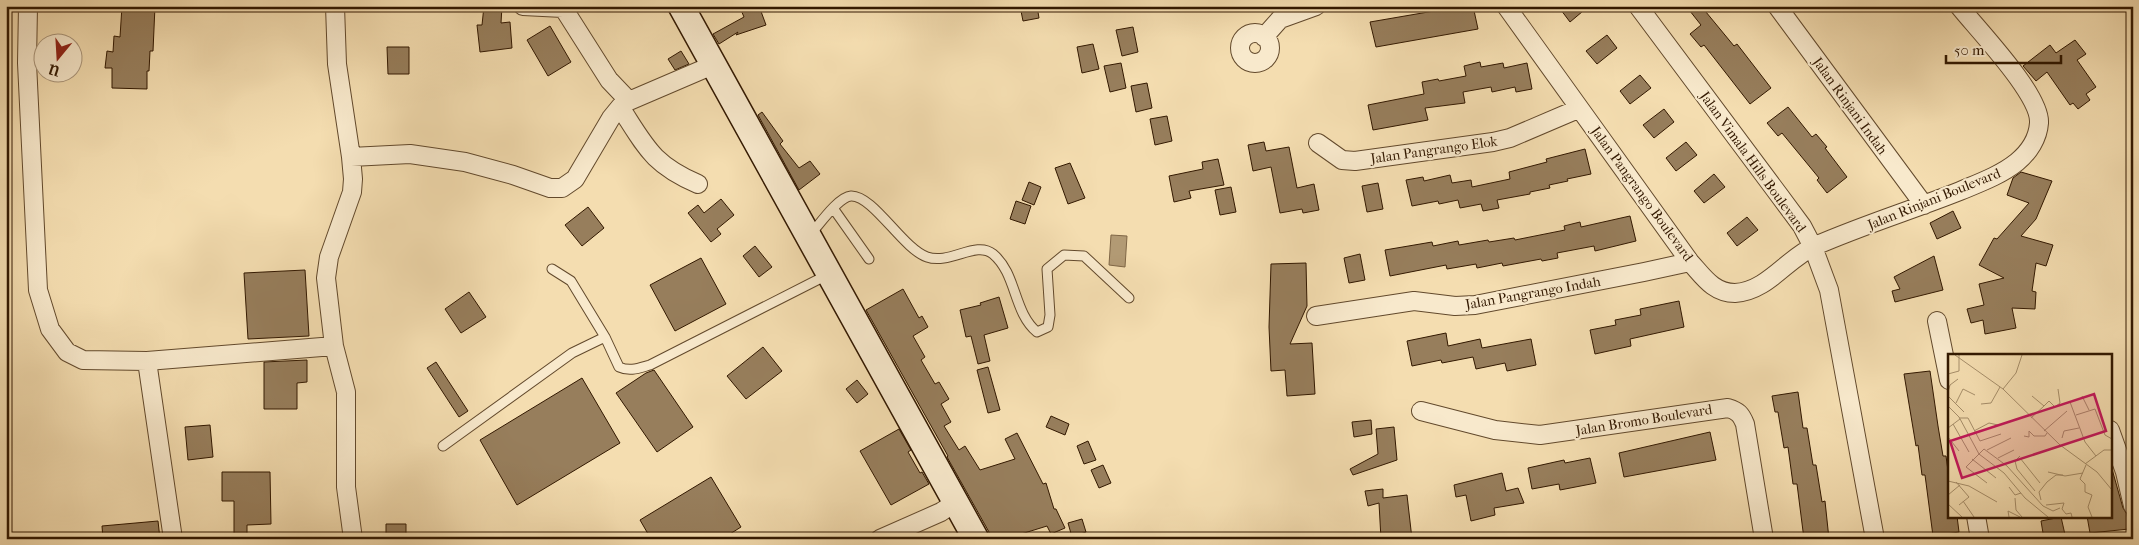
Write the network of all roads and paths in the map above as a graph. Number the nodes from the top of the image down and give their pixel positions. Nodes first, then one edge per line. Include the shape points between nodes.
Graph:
1 (28, 6) edge
2 (335, 6) edge
3 (523, 6) edge
4 (681, 6) edge
5 (1316, 6) edge
6 (1506, 6) edge
7 (1638, 6) edge
8 (1777, 6) edge
9 (1959, 6) edge
10 (562, 7) edge
11 (1278, 12) edge
12 (1264, 36) dead end
13 (713, 65) junction
14 (625, 104) junction
15 (1578, 109) junction
16 (1318, 143) dead end
17 (351, 157) junction
18 (698, 184) dead end
19 (1924, 205) junction
20 (834, 208) junction
21 (808, 237) junction
22 (1813, 247) junction
23 (869, 259) dead end
24 (1690, 262) junction
25 (552, 269) dead end
26 (829, 274) junction
27 (1129, 298) dead end
28 (1316, 316) dead end
29 (1937, 321) dead end
30 (605, 337) junction
31 (334, 346) junction
32 (147, 361) junction
33 (1948, 375) edge
34 (1421, 411) dead end
35 (2112, 435) edge
36 (443, 446) dead end
37 (956, 502) junction
38 (2133, 506) edge
39 (1976, 518) edge
40 (173, 539) edge
41 (353, 539) edge
42 (880, 539) edge
43 (976, 539) edge
44 (1764, 539) edge
45 (1875, 539) edge
46 (1980, 539) edge

1 - 32 street via 27,63 38,290 50,329 67,352 83,360
2 - 17 street via 337,64
3 - 10 street
4 - 13 street
5 - 11 street
6 - 15 street, Jalan Pangrango Boulevard
7 - 22 street, Jalan Vimala Hills Boulevard via 1802,226
8 - 19 street, Jalan Rinjani Indah
9 - 19 street, Jalan Rinjani Boulevard via 2031,97 2039,124 2035,140 2017,162 2002,172
10 - 14 street
11 - 12 street
13 - 14 street
13 - 21 street
14 - 17 street via 611,118 575,179 562,188 550,188 465,162 410,154
14 - 18 street via 642,140 657,161
15 - 16 street, Jalan Pangrango Elok via 1510,138 1375,158 1342,160
15 - 24 street, Jalan Pangrango Boulevard
17 - 31 street via 352,192 326,278
19 - 22 street, Jalan Rinjani Boulevard
20 - 21 lane
20 - 23 lane
20 - 27 lane via 842,198 852,196 865,201 910,246 927,257 949,259 974,249 991,252 1005,265 1027,324 1037,332 1048,327 1050,315 1047,269 1064,255 1084,256
21 - 26 street
22 - 24 street, Jalan Pangrango Boulevard via 1761,285 1735,292 1711,286
22 - 45 street, Jalan Vimala Hills Boulevard via 1834,317
24 - 28 street, Jalan Pangrango Indah via 1475,305 1414,301
25 - 30 lane via 571,281
26 - 30 lane via 650,365 636,369 619,367
26 - 37 street
29 - 33 street
30 - 36 lane via 572,353
31 - 32 street
31 - 41 street via 346,392 346,487
32 - 40 street
34 - 44 street, Jalan Bromo Boulevard via 1495,430 1540,435 1732,409 1740,414 1745,424
35 - 38 street via 2126,472
37 - 42 street
37 - 43 street
39 - 46 street

